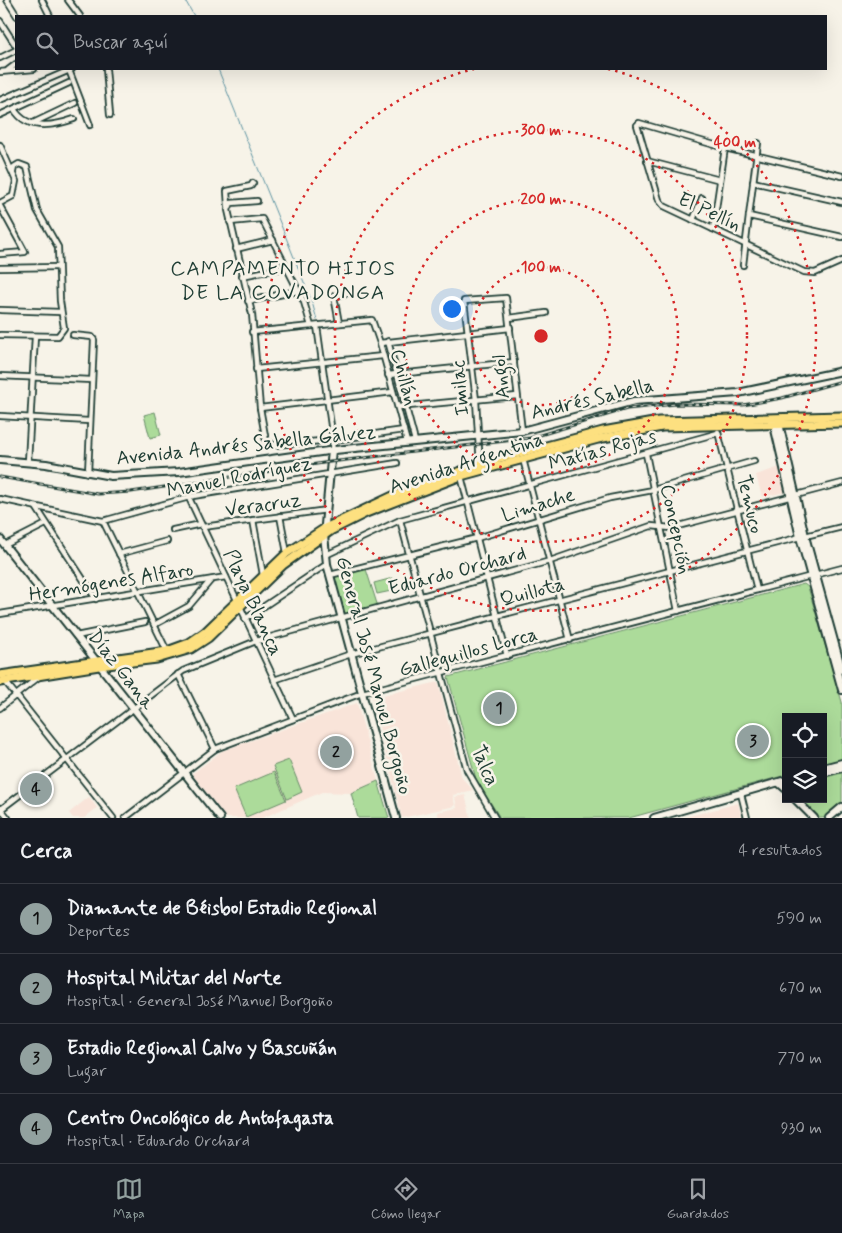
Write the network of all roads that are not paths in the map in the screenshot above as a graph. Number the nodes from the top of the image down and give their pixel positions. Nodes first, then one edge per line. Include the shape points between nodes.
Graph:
1 (7, 0) edge
2 (42, 0) edge
3 (68, 0) edge
4 (16, 15) edge
5 (50, 15) edge
6 (79, 15) edge
7 (0, 21) edge
8 (15, 44) edge
9 (15, 50) edge
10 (0, 58) edge
11 (15, 65) edge
12 (8, 70) junction
13 (26, 70) edge
14 (66, 70) edge
15 (106, 70) edge
16 (0, 72) edge
17 (68, 83) dead end
18 (0, 100) edge
19 (75, 103) dead end
20 (14, 109) junction
21 (0, 115) edge
22 (110, 115) dead end
23 (74, 119) dead end
24 (32, 124) junction
25 (90, 125) dead end
26 (758, 143) dead end
27 (0, 145) edge
28 (725, 148) junction
29 (756, 156) junction
30 (647, 161) junction
31 (13, 172) junction
32 (842, 176) edge
33 (720, 180) junction
34 (753, 182) junction
35 (253, 183) dead end
36 (702, 198) dead end
37 (257, 201) dead end
38 (842, 202) edge
39 (0, 204) edge
40 (228, 208) junction
41 (749, 216) junction
42 (693, 220) junction
43 (230, 222) junction
44 (713, 229) junction
45 (842, 237) edge
46 (273, 240) junction
47 (745, 245) junction
48 (236, 249) junction
49 (0, 254) edge
50 (842, 261) edge
51 (743, 265) dead end
52 (58, 267) junction
53 (287, 267) junction
54 (0, 268) edge
55 (242, 276) junction
56 (298, 290) junction
57 (350, 292) dead end
58 (248, 301) junction
59 (464, 301) joint
60 (0, 310) edge
61 (61, 312) junction
62 (546, 313) dead end
63 (509, 318) junction
64 (339, 323) junction
65 (311, 326) junction
66 (317, 326) junction
67 (510, 328) junction
68 (252, 332) junction
69 (469, 333) junction
70 (0, 335) edge
71 (35, 336) junction
72 (73, 336) dead end
73 (388, 341) junction
74 (380, 343) junction
75 (383, 356) junction
76 (323, 362) junction
77 (514, 362) junction
78 (472, 366) junction
79 (256, 369) junction
80 (842, 371) edge
81 (398, 374) junction
82 (388, 375) junction
83 (0, 376) edge
84 (32, 377) junction
85 (92, 380) junction
86 (393, 392) junction
87 (517, 396) junction
88 (328, 400) junction
89 (476, 400) junction
90 (407, 406) junction
91 (398, 407) junction
92 (260, 408) junction
93 (0, 416) edge
94 (842, 416) edge
95 (775, 417) junction
96 (30, 418) junction
97 (89, 421) junction
98 (842, 423) edge
99 (776, 425) junction
100 (717, 429) junction
101 (404, 430) junction
102 (522, 432) junction
103 (478, 435) junction
104 (333, 440) junction
105 (416, 441) junction
106 (408, 442) junction
107 (332, 450) junction
108 (646, 454) junction
109 (523, 459) junction
110 (0, 460) edge
111 (754, 461) dead end
112 (28, 462) junction
113 (397, 463) dead end
114 (481, 464) junction
115 (727, 470) junction
116 (477, 472) junction
117 (88, 473) junction
118 (330, 474) junction
119 (461, 476) junction
120 (530, 483) junction
121 (842, 483) edge
122 (653, 490) junction
123 (792, 495) junction
124 (189, 498) junction
125 (0, 499) edge
126 (467, 500) junction
127 (36, 507) junction
128 (327, 510) junction
129 (737, 511) junction
130 (280, 516) junction
131 (539, 519) junction
132 (253, 520) junction
133 (400, 520) junction
134 (103, 522) junction
135 (46, 524) junction
136 (202, 525) junction
137 (661, 526) junction
138 (842, 527) edge
139 (173, 530) dead end
140 (325, 531) junction
141 (802, 536) junction
142 (477, 538) junction
143 (0, 539) edge
144 (166, 541) dead end
145 (5, 545) junction
146 (747, 551) junction
147 (287, 553) junction
148 (119, 554) junction
149 (326, 555) junction
150 (410, 555) junction
151 (550, 561) junction
152 (327, 564) junction
153 (842, 568) edge
154 (670, 570) junction
155 (262, 575) junction
156 (330, 575) junction
157 (813, 576) junction
158 (226, 577) junction
159 (487, 578) junction
160 (211, 580) junction
161 (756, 590) junction
162 (138, 592) junction
163 (421, 595) junction
164 (96, 599) junction
165 (559, 599) junction
166 (238, 604) junction
167 (52, 606) junction
168 (678, 611) junction
169 (0, 614) edge
170 (497, 615) junction
171 (341, 617) junction
172 (245, 619) junction
173 (145, 622) dead end
174 (154, 625) junction
175 (431, 632) junction
176 (76, 636) junction
177 (570, 640) junction
178 (256, 642) junction
179 (167, 651) junction
180 (351, 654) junction
181 (507, 656) junction
182 (841, 662) edge
183 (97, 663) junction
184 (842, 670) edge
185 (441, 673) junction
186 (43, 674) junction
187 (178, 674) junction
188 (1, 678) edge
189 (274, 680) junction
190 (842, 690) edge
191 (362, 693) junction
192 (16, 695) junction
193 (0, 708) edge
194 (132, 708) junction
195 (293, 719) junction
196 (215, 749) junction
197 (66, 759) junction
198 (842, 763) edge
199 (827, 767) edge
200 (842, 768) edge
201 (827, 772) edge
202 (183, 773) junction
203 (782, 783) edge
204 (741, 794) junction
205 (799, 803) edge
206 (842, 808) edge
207 (0, 809) edge
208 (8, 818) edge
209 (113, 818) edge
210 (126, 818) edge
211 (220, 818) edge
212 (396, 818) edge
213 (495, 818) edge
214 (654, 818) edge
215 (747, 818) edge
216 (814, 818) edge
217 (829, 818) edge

1 - 4 street
2 - 5 street
3 - 6 street
7 - 8 street
9 - 10 street
11 - 12 street
12 - 13 street
12 - 16 street
14 - 18 street
14 - 25 street
15 - 22 street
17 - 20 street
19 - 24 street
20 - 21 street
20 - 24 street via 22,120
23 - 24 street via 56,126
26 - 29 street
27 - 31 street
28 - 29 street
28 - 30 street via 639,123
28 - 33 street
29 - 32 street
29 - 34 street
30 - 33 street
30 - 42 street, El Pellín via 662,204
31 - 39 street via 15,192
31 - 52 street via 19,164 27,168 37,210 58,247
33 - 44 street
34 - 38 street
34 - 41 street
35 - 40 street via 227,192
36 - 42 street
37 - 40 street via 231,203
39 - 49 street via 25,252
40 - 43 street
41 - 45 street
41 - 47 street
42 - 44 street, El Pellín
43 - 46 street via 262,219
43 - 48 street
44 - 47 street, El Pellín
46 - 48 street
46 - 53 street
47 - 50 street, El Pellín via 807,272 818,272
47 - 51 street
48 - 55 street
52 - 54 street
52 - 61 street
53 - 55 street
53 - 56 street
55 - 58 street
56 - 58 street
56 - 65 street
57 - 64 street via 334,296
58 - 68 street
59 - 63 street, Angol via 506,298
59 - 69 street, Imilac
60 - 61 street
61 - 71 street via 64,328 58,336
62 - 63 street
63 - 67 street, Angol
64 - 66 street
64 - 74 street, Chillán via 372,320
65 - 66 street
65 - 68 street
66 - 76 street
67 - 69 street
67 - 77 street, Angol
68 - 79 street
69 - 73 street
69 - 78 street, Imilac
70 - 71 street
71 - 84 street
72 - 85 street via 92,337 94,340
73 - 74 street
73 - 81 street
74 - 75 street, Chillán
75 - 76 street
75 - 82 street, Chillán
76 - 79 street
76 - 88 street
77 - 78 street
77 - 87 street, Angol
78 - 81 street
78 - 89 street, Imilac
79 - 92 street
80 - 102 main road, Andrés Sabella via 738,394 634,401
81 - 82 street
81 - 90 street
82 - 86 street, Chillán
83 - 84 street
84 - 85 street
84 - 96 street
85 - 97 street
86 - 88 street
86 - 91 street, Chillán
87 - 89 street
87 - 102 street, Angol
88 - 92 street
88 - 104 street
89 - 90 street
89 - 103 street, Imilac
90 - 91 street
90 - 105 street
91 - 101 street, Chillán
92 - 104 street via 265,438 274,445
93 - 96 street
94 - 95 main road, Avenida Argentina
95 - 99 main road
95 - 114 main road, Avenida Argentina via 640,423
96 - 97 street
96 - 112 street
97 - 117 street
98 - 99 main road, Avenida Argentina
99 - 100 main road, Avenida Argentina
99 - 123 main road
100 - 108 street, Matías Rojas
100 - 109 main road, Avenida Argentina via 674,425 640,430
100 - 115 street, Temuco
101 - 104 street
101 - 106 street, Chillán
102 - 103 main road, Andrés Sabella
103 - 105 main road, Andrés Sabella
103 - 114 street, Imilac
104 - 107 street
105 - 106 main road, Andrés Sabella
106 - 107 main road, Avenida Andrés Sabella Gálvez
107 - 117 main road, Avenida Andrés Sabella Gálvez via 174,472 125,476
107 - 118 main road, General José Manuel Borgoño
108 - 120 street, Matías Rojas
108 - 122 street, Concepción
109 - 116 main road, Avenida Argentina
109 - 120 street
110 - 112 main road, Avenida Andrés Sabella Gálvez
111 - 115 street, Limache
112 - 117 main road, Avenida Andrés Sabella Gálvez
113 - 118 street, Manuel Rodríguez
114 - 116 street
114 - 140 main road, Avenida Argentina via 397,494
115 - 122 street, Limache
115 - 129 street, Temuco
116 - 119 main road, Avenida Argentina
118 - 124 street, Manuel Rodríguez
118 - 128 main road, General José Manuel Borgoño
119 - 126 street
119 - 140 main road, Avenida Argentina
120 - 126 street, Matías Rojas
120 - 131 street
121 - 123 street, Eduardo Orchard
122 - 131 street, Limache via 610,498
122 - 137 street, Concepción
123 - 129 street, Eduardo Orchard
123 - 141 main road
124 - 134 street, Manuel Rodríguez
124 - 136 street, Playa Blanca
125 - 127 street, Manuel Rodríguez
126 - 133 street, Matías Rojas
126 - 142 street
127 - 134 street, Manuel Rodríguez
127 - 135 street
128 - 130 street, Veracruz
128 - 140 main road, General José Manuel Borgoño
129 - 137 street, Eduardo Orchard via 671,528
129 - 146 street, Temuco
130 - 132 street, Veracruz
130 - 147 street
131 - 142 street, Limache
131 - 151 street
132 - 136 street, Veracruz
132 - 155 street
133 - 149 street, Matías Rojas
133 - 150 street, Talca
134 - 148 street
135 - 145 street
135 - 164 street
136 - 139 street, Veracruz
136 - 158 street, Playa Blanca
137 - 151 street, Eduardo Orchard via 640,529
137 - 154 street, Concepción
138 - 141 street, Quillota
140 - 147 main road, Avenida Argentina
140 - 149 main road, General José Manuel Borgoño
140 - 166 main road, Avenida Argentina
141 - 146 street, Quillota
141 - 157 main road
142 - 150 street, Limache
142 - 159 street
143 - 145 main road, Díaz Gana
144 - 148 street
145 - 167 main road, Díaz Gana
146 - 154 street, Quillota
146 - 161 street, Temuco
147 - 155 main road, Avenida Argentina
148 - 162 street
149 - 152 main road, General José Manuel Borgoño
150 - 156 street, Limache
150 - 163 street, Talca
151 - 159 street, Eduardo Orchard
151 - 165 street
152 - 156 main road, General José Manuel Borgoño
152 - 172 street
153 - 157 street, Galleguillos Lorca
154 - 165 street, Quillota
154 - 168 street, Concepción
155 - 166 main road, Avenida Argentina
156 - 171 main road, General José Manuel Borgoño
157 - 161 street, Galleguillos Lorca
157 - 182 main road
157 - 190 main road
158 - 160 street, Hermógenes Alfaro
158 - 166 street, Playa Blanca
159 - 163 street, Eduardo Orchard
159 - 170 street
160 - 162 street, Hermógenes Alfaro
160 - 174 street via 189,606
161 - 168 street, Galleguillos Lorca
162 - 164 street, Hermógenes Alfaro
162 - 174 street
163 - 171 street, Eduardo Orchard
163 - 175 street, Talca
164 - 167 street, Hermógenes Alfaro
165 - 170 street, Quillota
165 - 177 street
166 - 172 street, Playa Blanca
166 - 179 main road, Avenida Argentina via 200,636
166 - 183 main road, Avenida Argentina via 208,638 183,652 157,659
167 - 169 street, Hermógenes Alfaro
167 - 176 main road, Díaz Gana
168 - 177 street, Galleguillos Lorca
170 - 175 street, Quillota
170 - 181 street
171 - 178 street, Eduardo Orchard
171 - 180 main road, General José Manuel Borgoño
172 - 178 street, Playa Blanca
173 - 176 street
174 - 179 street
175 - 180 street, Quillota
175 - 185 street, Talca
176 - 183 main road, Díaz Gana
177 - 181 street, Galleguillos Lorca
178 - 187 street, Eduardo Orchard
178 - 189 street, Playa Blanca
179 - 183 main road, Avenida Argentina
180 - 189 street, Quillota
180 - 191 main road, General José Manuel Borgoño
181 - 185 street, Galleguillos Lorca
182 - 184 main road
183 - 186 main road, Avenida Argentina
183 - 188 main road, Avenida Argentina
183 - 194 main road, Díaz Gana
185 - 191 street, Galleguillos Lorca
185 - 213 street, Talca via 467,770
186 - 188 main road, Avenida Argentina
186 - 192 street
187 - 194 street, Eduardo Orchard
187 - 196 street
188 - 192 street
189 - 195 street, Playa Blanca
191 - 195 street, Galleguillos Lorca
191 - 212 main road, General José Manuel Borgoño
192 - 193 street
192 - 197 street
194 - 197 street, Eduardo Orchard
194 - 202 main road, Díaz Gana
195 - 196 street, Galleguillos Lorca
196 - 202 street, Galleguillos Lorca
197 - 207 street, Eduardo Orchard
197 - 209 street
198 - 199 main road
200 - 201 main road
202 - 210 street, Galleguillos Lorca
202 - 211 main road, Díaz Gana
203 - 204 main road
204 - 214 main road
204 - 215 street
205 - 216 main road
206 - 217 main road
207 - 208 street

